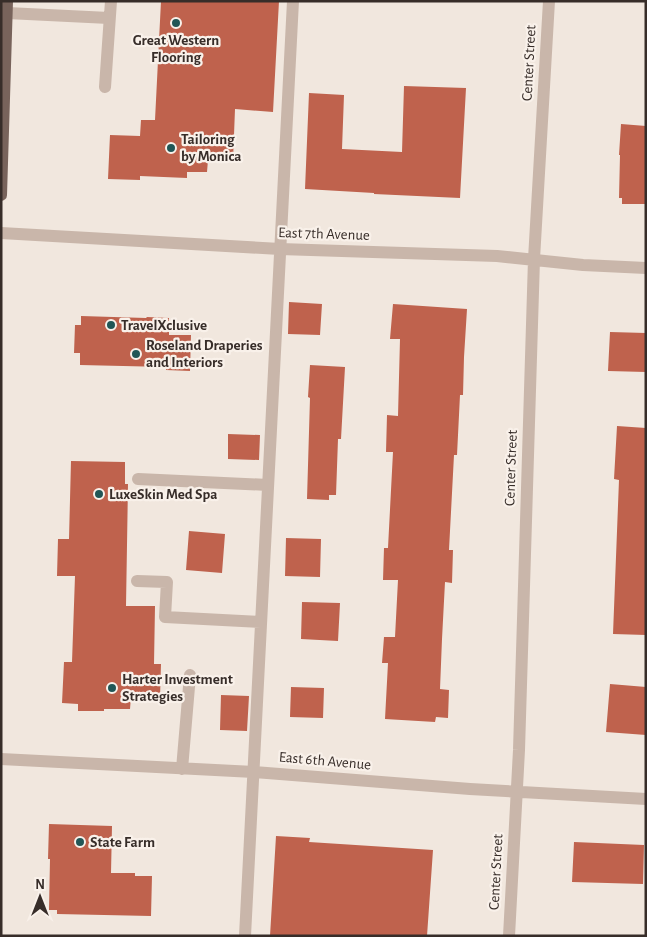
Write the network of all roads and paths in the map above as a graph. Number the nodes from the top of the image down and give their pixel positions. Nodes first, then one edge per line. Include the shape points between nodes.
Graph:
1 (111, 1) edge
2 (293, 1) edge
3 (548, 1) edge
4 (7, 7) edge
5 (109, 18) junction
6 (105, 87) dead end
7 (1, 195) edge
8 (1, 233) edge
9 (280, 249) junction
10 (534, 259) junction
11 (646, 268) edge
12 (138, 480) dead end
13 (268, 485) junction
14 (137, 581) dead end
15 (261, 622) junction
16 (190, 675) dead end
17 (1, 760) edge
18 (182, 769) junction
19 (254, 772) junction
20 (517, 792) junction
21 (646, 799) edge
22 (245, 936) edge
23 (508, 936) edge

1 - 5 street
2 - 9 street
3 - 10 street, Center Street
4 - 5 street
4 - 7 main road
5 - 6 street
8 - 9 street, East 7th Avenue
9 - 10 street, East 7th Avenue
9 - 13 street
10 - 11 street, East 7th Avenue
10 - 20 street, Center Street
12 - 13 street
13 - 15 street
14 - 15 street via 167,582 165,617
15 - 19 street
16 - 18 street
17 - 18 street, East 6th Avenue
18 - 19 street, East 6th Avenue
19 - 20 street, East 6th Avenue
19 - 22 street
20 - 21 street, East 6th Avenue
20 - 23 street, Center Street

